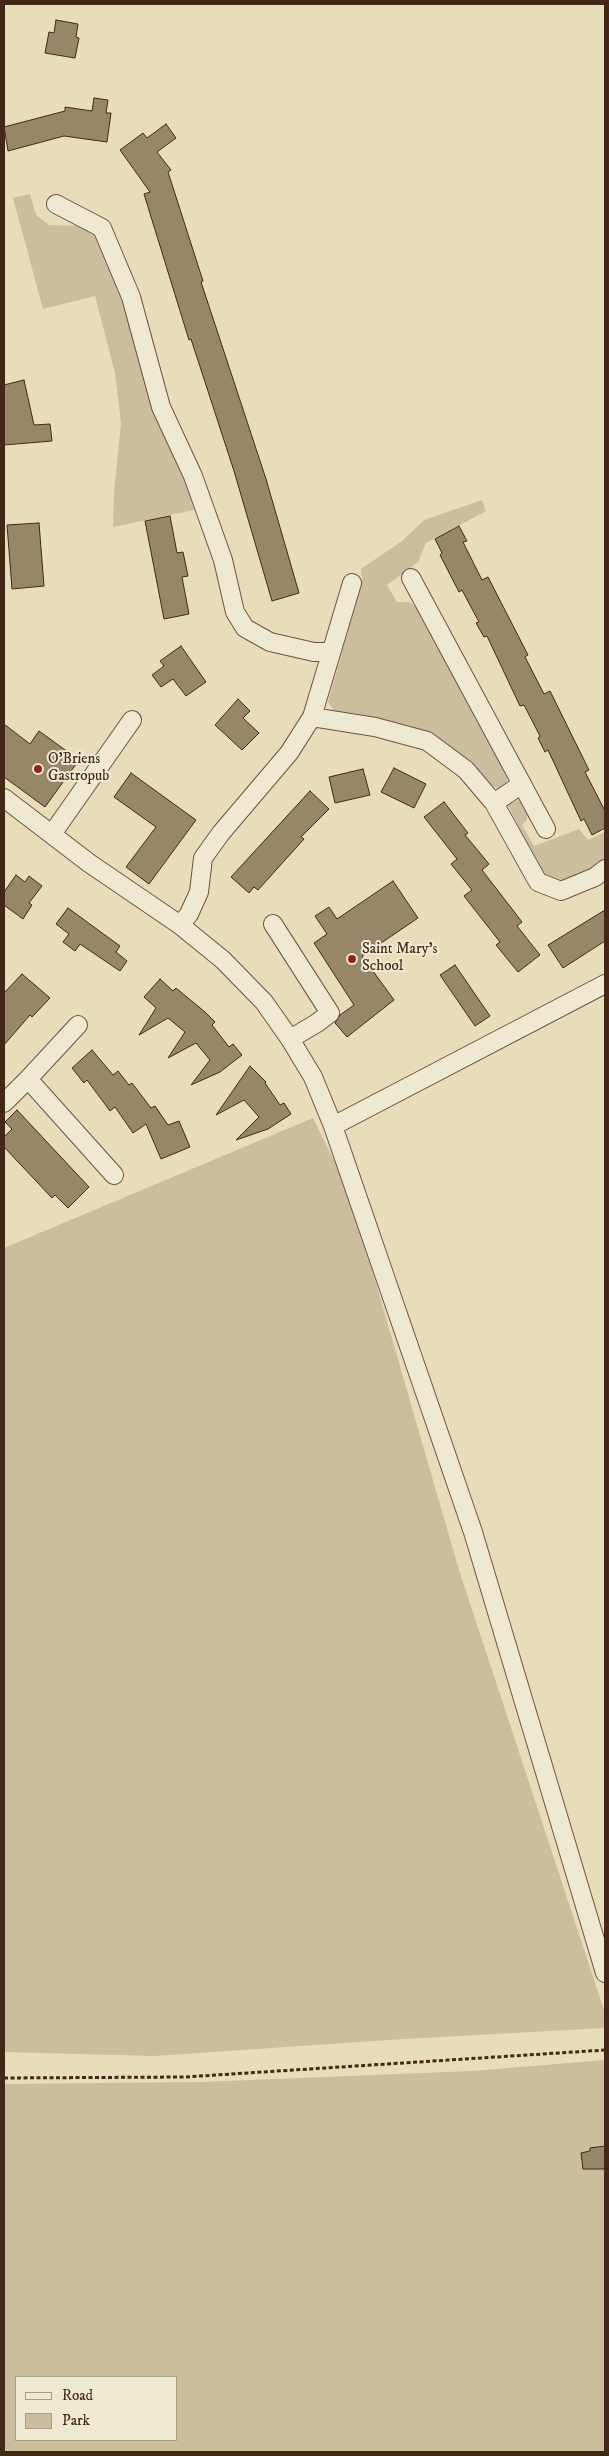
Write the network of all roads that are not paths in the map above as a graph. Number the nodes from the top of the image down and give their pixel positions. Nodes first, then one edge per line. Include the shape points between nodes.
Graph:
1 (56, 204) dead end
2 (411, 578) dead end
3 (352, 583) dead end
4 (331, 652) junction
5 (312, 717) junction
6 (132, 720) dead end
7 (522, 784) junction
8 (4, 798) edge
9 (494, 803) junction
10 (546, 829) dead end
11 (52, 834) junction
12 (605, 869) edge
13 (273, 924) dead end
14 (180, 925) junction
15 (605, 984) edge
16 (78, 1025) dead end
17 (290, 1039) junction
18 (28, 1079) junction
19 (4, 1104) edge
20 (333, 1126) junction
21 (114, 1176) dead end
22 (605, 1974) edge

1 - 4 street via 102,228 132,297 161,407 193,476 220,551 235,612 245,628 270,642 314,652
2 - 7 street
3 - 4 street
4 - 5 street
5 - 9 street via 375,727 427,741 466,770
5 - 14 street via 288,753 203,858 199,892
6 - 11 street
7 - 9 street
7 - 10 street
8 - 11 street
9 - 12 street via 538,882 561,891 595,877
11 - 14 street
13 - 17 street via 330,1012 317,1024
14 - 17 street via 223,960 264,1002
15 - 20 street
16 - 18 street
17 - 20 street via 313,1077
18 - 19 street
18 - 21 street
20 - 22 street via 473,1532

